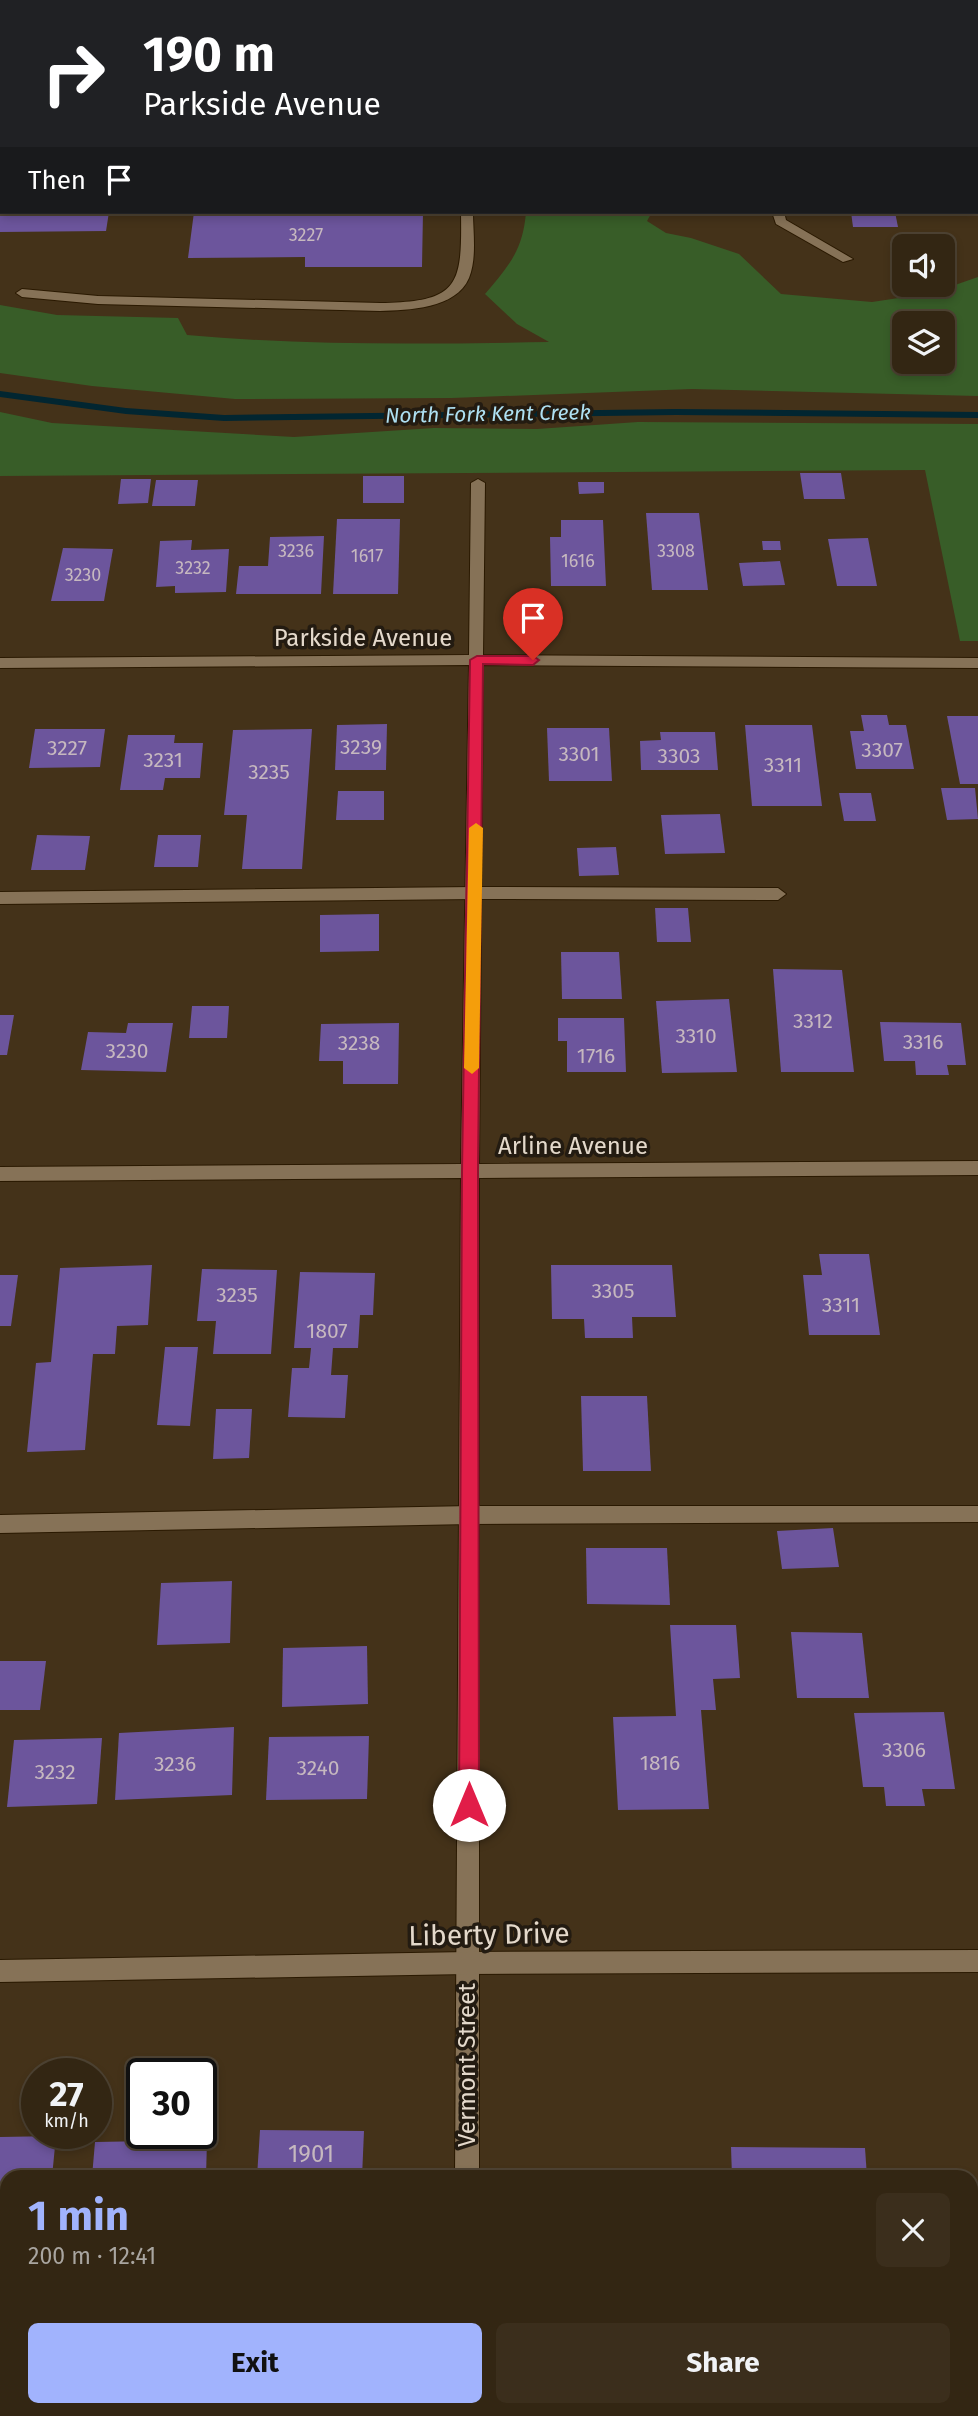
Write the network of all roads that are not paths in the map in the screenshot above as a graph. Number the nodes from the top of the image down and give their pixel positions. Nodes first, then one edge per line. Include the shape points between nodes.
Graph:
1 (467, 214) edge
2 (778, 214) edge
3 (847, 259) dead end
4 (22, 293) dead end
5 (478, 483) dead end
6 (477, 660) junction
7 (0, 663) edge
8 (978, 663) edge
9 (475, 893) junction
10 (778, 894) dead end
11 (0, 898) edge
12 (978, 1168) edge
13 (470, 1171) junction
14 (0, 1174) edge
15 (978, 1514) edge
16 (471, 1515) junction
17 (0, 1524) edge
18 (978, 1961) edge
19 (468, 1963) junction
20 (0, 1971) edge
21 (467, 2170) edge

1 - 4 street via 462,281 447,294 412,305 98,300
2 - 3 street via 780,222
5 - 6 street, Vermont Street
6 - 7 street, Parkside Avenue
6 - 8 street, Parkside Avenue
6 - 9 street, Vermont Street
9 - 10 street
9 - 11 street
9 - 13 street, Vermont Street
12 - 13 street, Arline Avenue
13 - 14 street, Arline Avenue
13 - 16 street, Vermont Street
15 - 16 street
16 - 17 street
16 - 19 street, Vermont Street
18 - 19 street, Liberty Drive
19 - 20 street, Liberty Drive
19 - 21 street, Vermont Street

